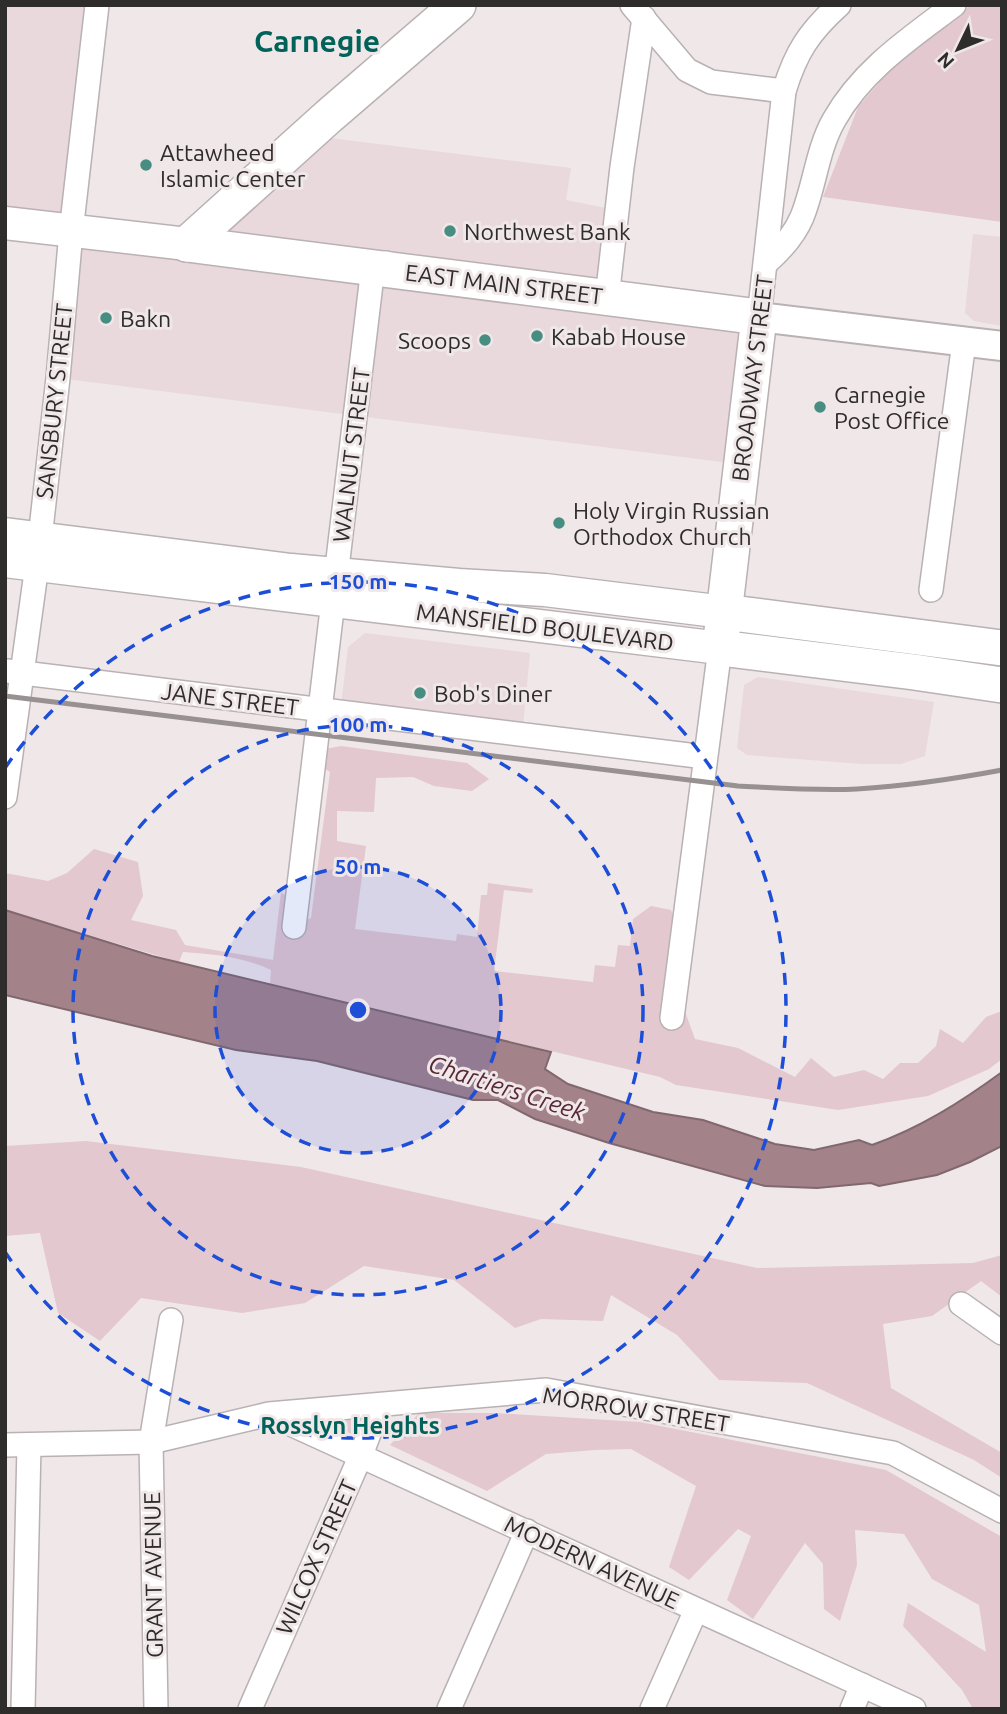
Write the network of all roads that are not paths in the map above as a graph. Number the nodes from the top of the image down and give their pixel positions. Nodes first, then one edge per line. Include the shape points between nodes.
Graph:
1 (97, 5) edge
2 (458, 5) edge
3 (839, 5) edge
4 (954, 5) edge
5 (638, 12) edge
6 (784, 91) junction
7 (5, 223) edge
8 (71, 232) junction
9 (187, 244) junction
10 (405, 256) dead end
11 (766, 263) junction
12 (373, 267) junction
13 (607, 298) junction
14 (759, 317) junction
15 (964, 342) junction
16 (1002, 346) edge
17 (5, 534) edge
18 (38, 552) junction
19 (5, 561) edge
20 (336, 588) junction
21 (931, 590) dead end
22 (724, 612) junction
23 (720, 648) junction
24 (1002, 648) edge
25 (13, 672) edge
26 (1002, 685) edge
27 (320, 709) junction
28 (705, 757) junction
29 (5, 797) edge
30 (294, 927) dead end
31 (672, 1018) dead end
32 (961, 1304) dead end
33 (171, 1320) dead end
34 (1002, 1333) edge
35 (380, 1405) junction
36 (270, 1415) junction
37 (151, 1442) junction
38 (5, 1445) edge
39 (29, 1446) junction
40 (361, 1455) junction
41 (1002, 1511) edge
42 (527, 1531) junction
43 (696, 1610) junction
44 (862, 1685) junction
45 (23, 1709) edge
46 (156, 1709) edge
47 (250, 1709) edge
48 (449, 1709) edge
49 (652, 1709) edge
50 (852, 1709) edge
51 (914, 1709) edge

1 - 8 street, SANSBURY STREET
2 - 9 main road
3 - 6 street, BROADWAY STREET via 806,39
4 - 11 street via 901,44 852,91 820,150 803,216 783,248
5 - 6 street via 687,70 711,82
5 - 13 street
6 - 11 street, BROADWAY STREET
7 - 8 main road, EAST MAIN STREET
8 - 9 main road, EAST MAIN STREET
8 - 18 street, SANSBURY STREET
9 - 12 main road, EAST MAIN STREET
10 - 12 street
11 - 14 street, BROADWAY STREET
12 - 13 main road, EAST MAIN STREET
12 - 20 street, WALNUT STREET
13 - 14 main road, EAST MAIN STREET
14 - 15 street, EAST MAIN STREET
14 - 22 main road, BROADWAY STREET
15 - 16 street, EAST MAIN STREET
15 - 21 street
17 - 18 main road, MANSFIELD BOULEVARD
18 - 19 main road, MANSFIELD BOULEVARD
18 - 20 main road, MANSFIELD BOULEVARD
18 - 25 street, SANSBURY STREET
20 - 22 main road, MANSFIELD BOULEVARD via 545,590
20 - 23 main road, MANSFIELD BOULEVARD
20 - 27 street, WALNUT STREET
22 - 23 main road, BROADWAY STREET
22 - 24 main road, MANSFIELD BOULEVARD
23 - 26 main road, MANSFIELD BOULEVARD
23 - 28 street, BROADWAY STREET
25 - 27 street, JANE STREET
25 - 29 street, SANSBURY STREET
27 - 28 street, JANE STREET
27 - 30 street, WALNUT STREET
28 - 31 street, BROADWAY STREET
32 - 34 street
33 - 37 street, GRANT AVENUE
35 - 36 street, MORROW STREET
35 - 40 street, WILCOX STREET
35 - 41 street, MORROW STREET via 559,1393 893,1453
36 - 37 street, MORROW STREET
36 - 40 street, MODERN AVENUE
37 - 39 street, MORROW STREET
37 - 46 street, GRANT AVENUE
38 - 39 street, MORROW STREET
39 - 45 street
40 - 42 street, MODERN AVENUE
40 - 47 street, WILCOX STREET
42 - 43 street, MODERN AVENUE
42 - 48 street
43 - 44 street, MODERN AVENUE
43 - 49 street
44 - 50 street
44 - 51 street, MODERN AVENUE

